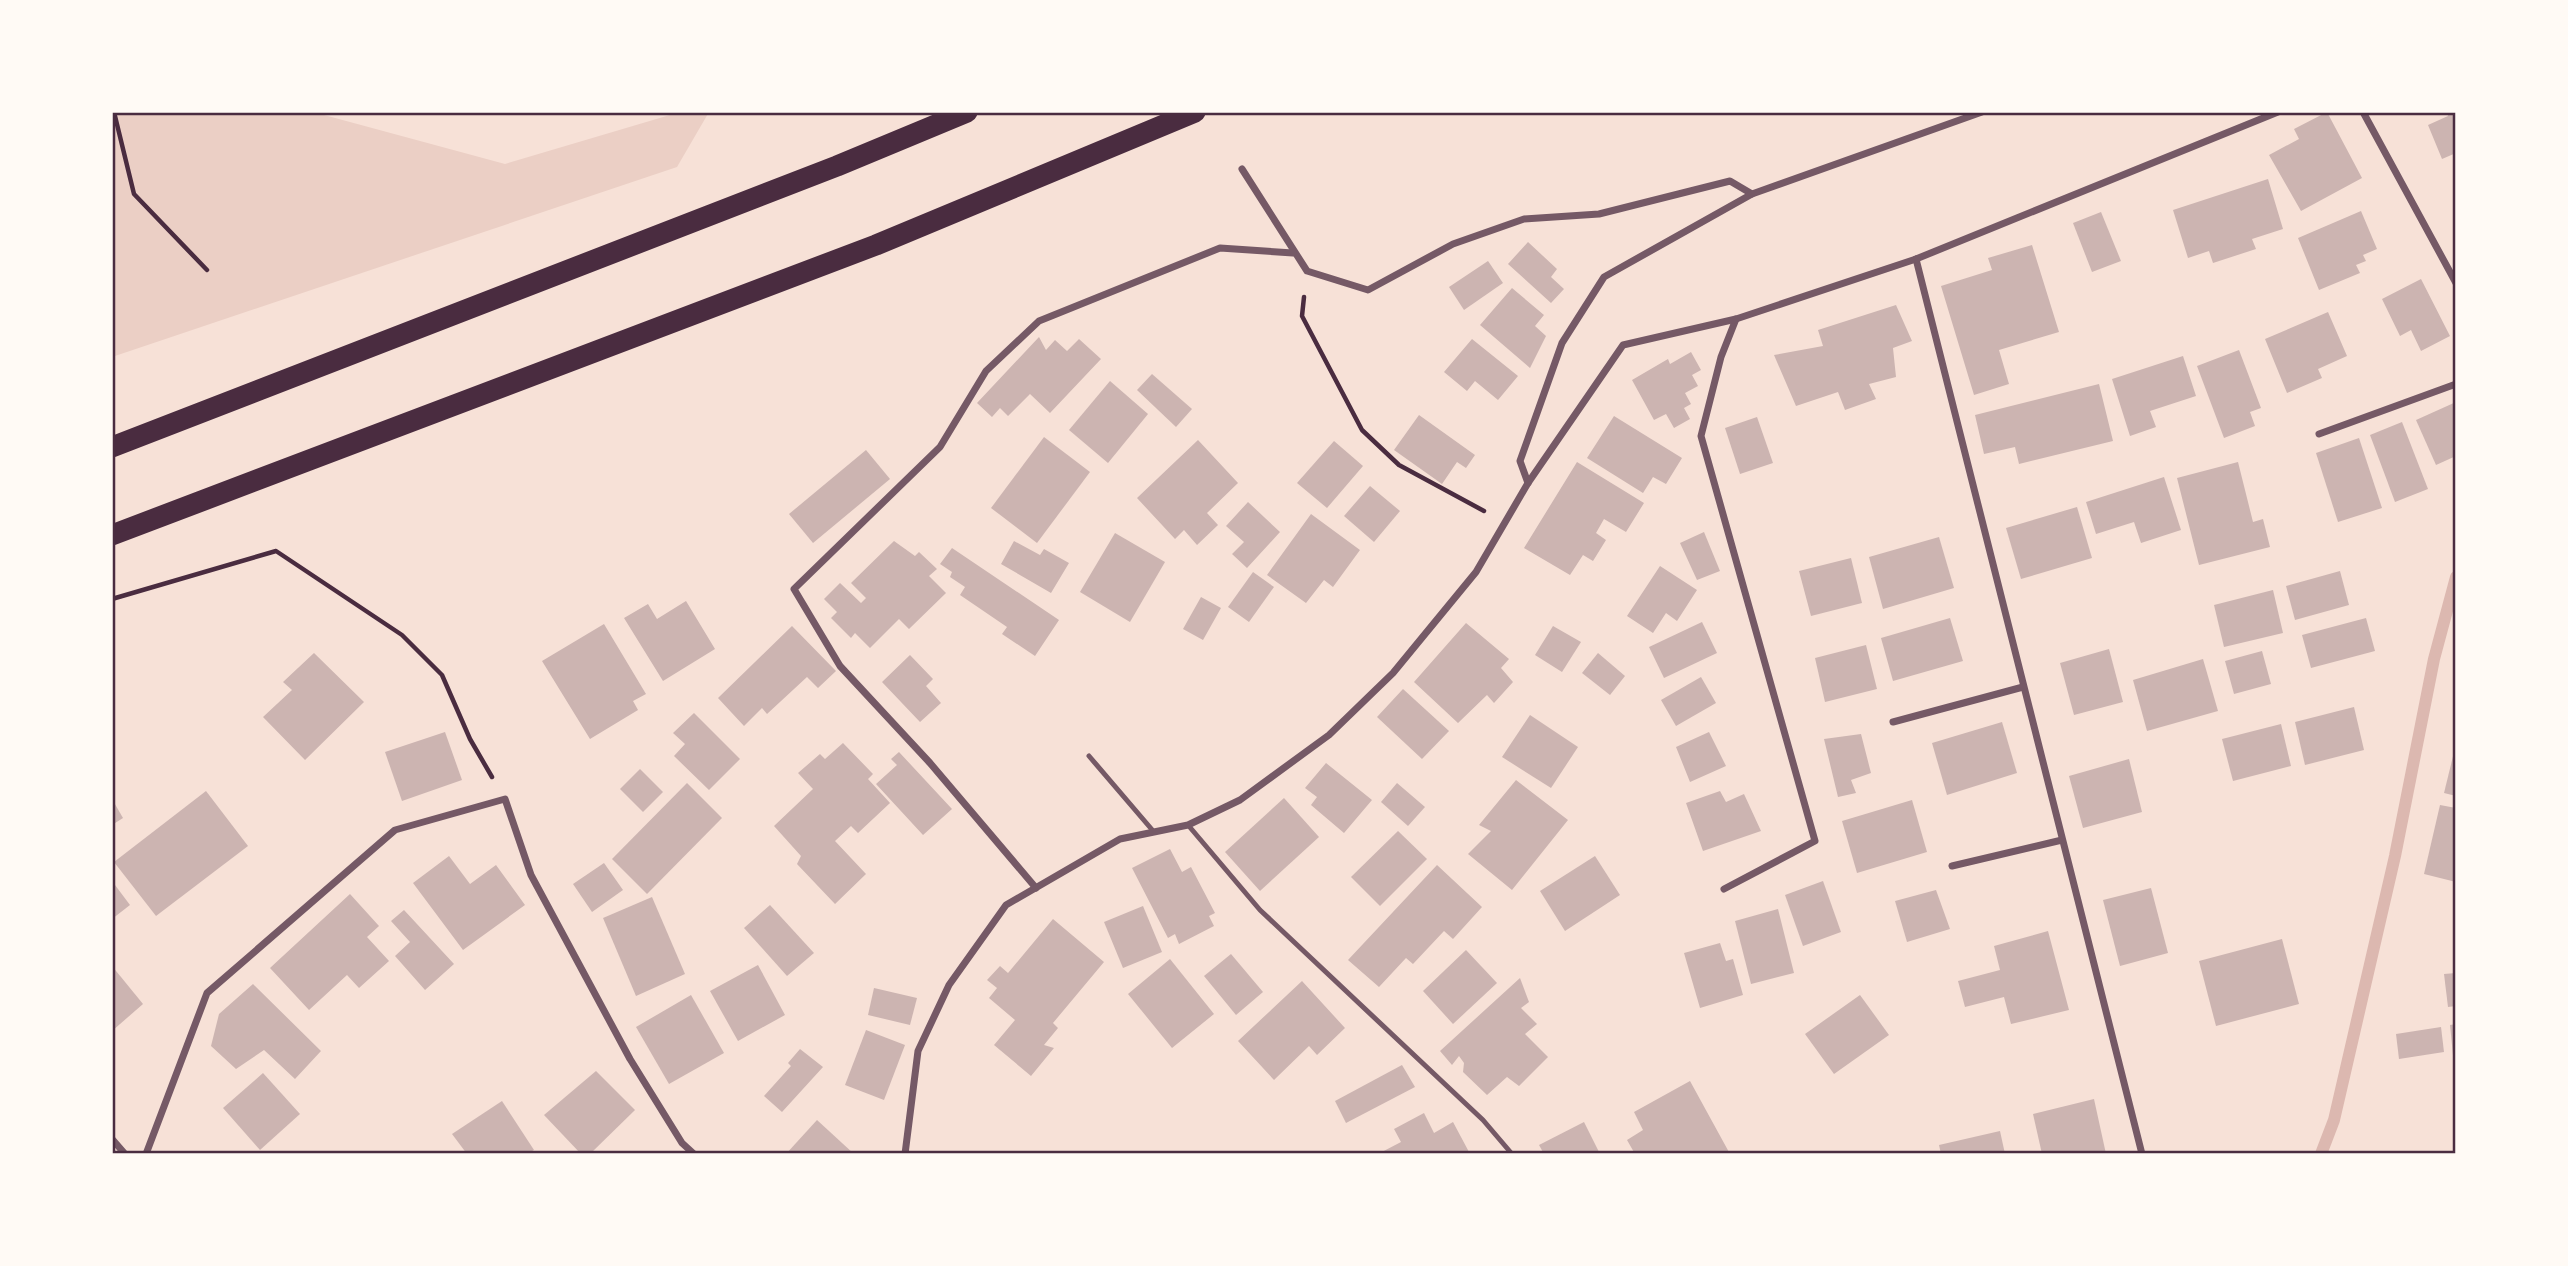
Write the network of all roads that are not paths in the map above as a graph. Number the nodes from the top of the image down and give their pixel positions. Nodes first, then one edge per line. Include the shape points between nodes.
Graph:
1 (967, 112) edge
2 (1195, 112) edge
3 (1982, 112) edge
4 (2278, 112) edge
5 (2363, 112) edge
6 (1242, 169) dead end
7 (1752, 194) junction
8 (1293, 253) junction
9 (1916, 259) junction
10 (2456, 283) edge
11 (1737, 319) junction
12 (2456, 384) edge
13 (2319, 434) dead end
14 (112, 447) edge
15 (1528, 483) junction
16 (112, 535) edge
17 (2023, 687) junction
18 (1893, 722) dead end
19 (1088, 755) dead end
20 (1188, 825) junction
21 (1154, 832) junction
22 (2062, 840) junction
23 (1952, 866) dead end
24 (1036, 888) junction
25 (1724, 889) dead end
26 (112, 1139) edge
27 (125, 1154) edge
28 (146, 1154) edge
29 (694, 1154) edge
30 (905, 1154) edge
31 (1512, 1154) edge
32 (2142, 1154) edge

1 - 14 highway
2 - 16 highway via 876,245
3 - 7 street
4 - 9 street
5 - 10 street
6 - 8 street
7 - 8 street via 1730,181 1599,214 1524,219 1453,244 1368,290 1307,271
7 - 15 street via 1604,278 1562,343 1520,461
8 - 24 street via 1220,248 1039,321 986,371 940,447 793,589 840,666
9 - 11 street
9 - 17 street
11 - 15 street via 1623,345
11 - 25 street via 1721,358 1701,436 1815,841
12 - 13 street
15 - 20 street via 1476,572 1393,673 1338,727 1240,800
17 - 18 street
17 - 22 street
19 - 21 lane
20 - 21 street
20 - 31 lane via 1261,910 1483,1120
21 - 24 street via 1120,839
22 - 23 street
22 - 32 street
24 - 30 street via 1006,905 949,985 918,1051
26 - 27 street
28 - 29 street via 208,993 395,830 505,799 531,874 623,1047 682,1143

